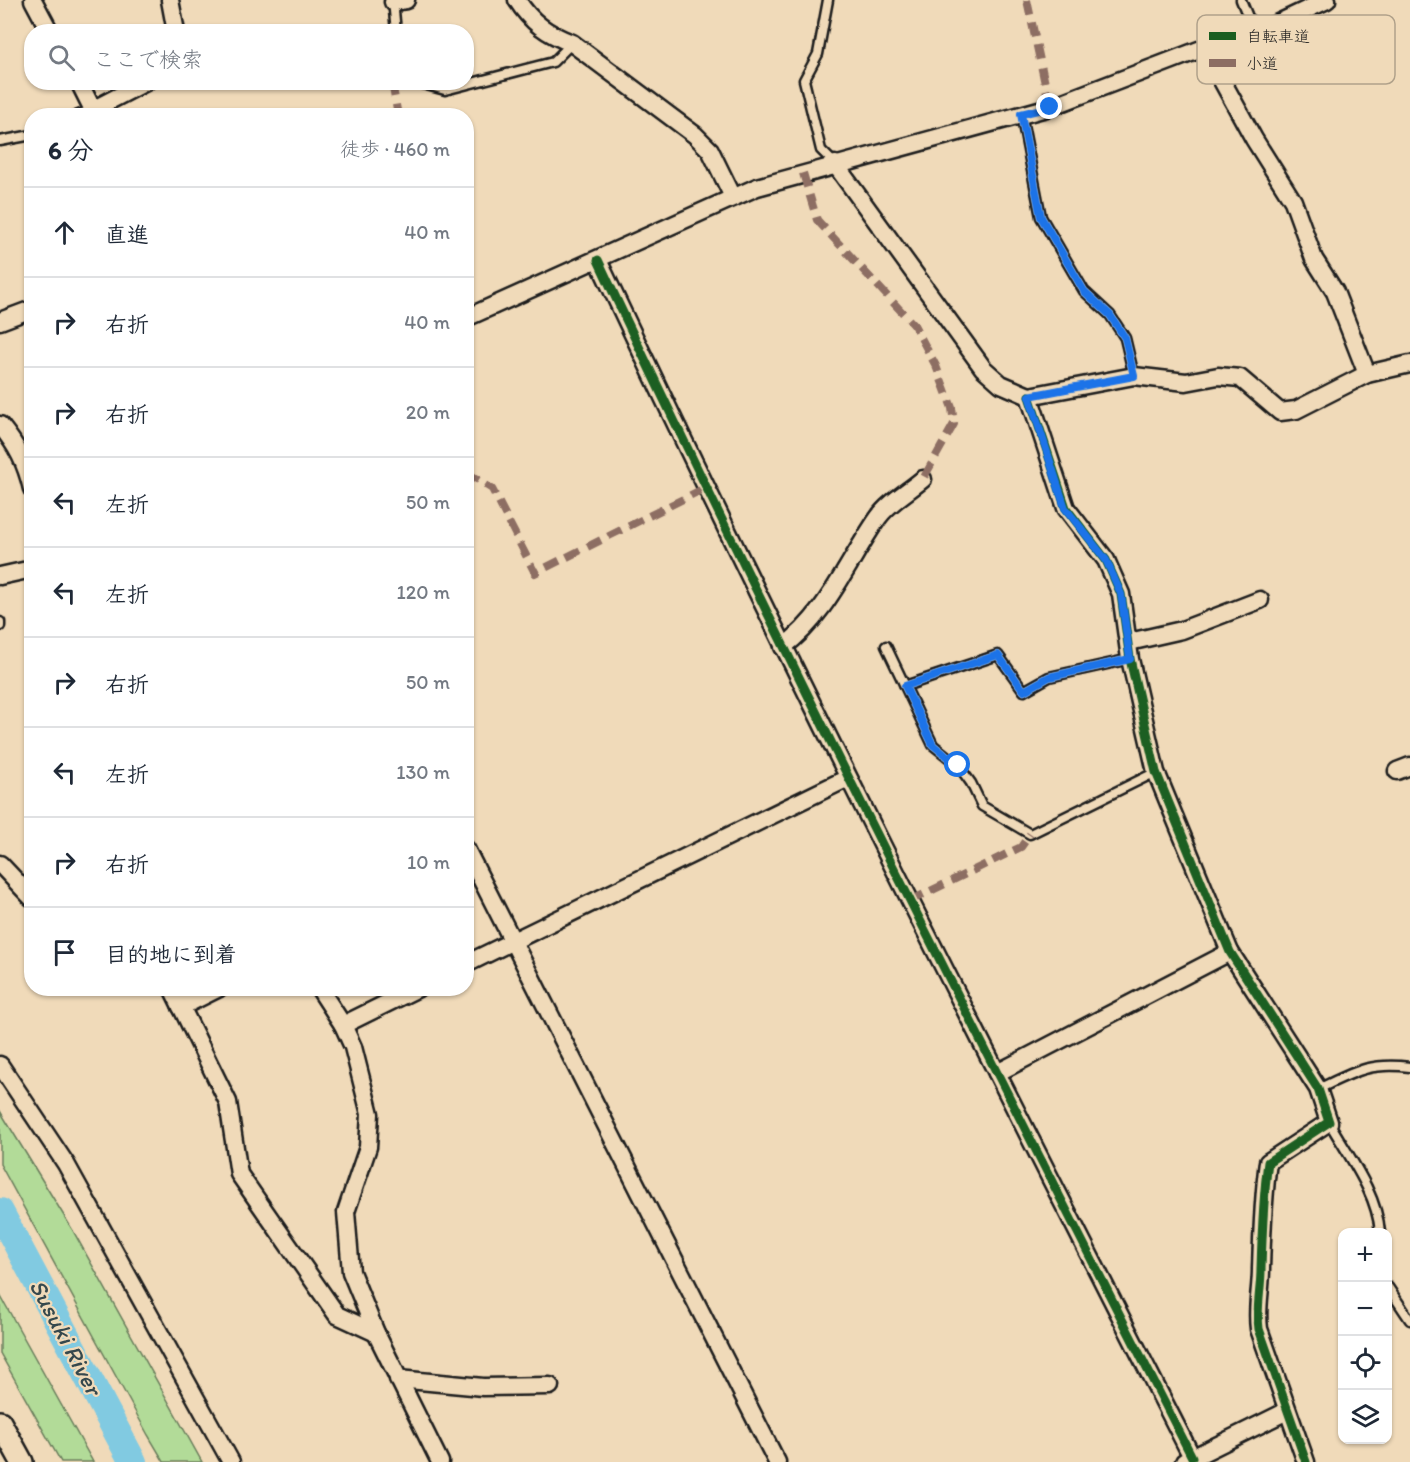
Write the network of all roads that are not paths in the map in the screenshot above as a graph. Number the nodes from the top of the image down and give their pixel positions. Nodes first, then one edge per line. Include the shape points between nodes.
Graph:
1 (33, 0) edge
2 (170, 0) edge
3 (517, 0) edge
4 (828, 0) edge
5 (1241, 0) edge
6 (1327, 0) edge
7 (397, 1) edge
8 (1247, 15) edge
9 (1295, 15) edge
10 (46, 24) edge
11 (174, 24) edge
12 (396, 24) edge
13 (572, 43) junction
14 (1197, 51) edge
15 (474, 82) edge
16 (1224, 84) edge
17 (83, 90) edge
18 (132, 90) edge
19 (93, 108) edge
20 (102, 108) edge
21 (1021, 114) junction
22 (24, 136) edge
23 (0, 141) edge
24 (835, 164) junction
25 (733, 197) junction
26 (598, 260) junction
27 (24, 312) edge
28 (474, 314) edge
29 (0, 321) edge
30 (1410, 364) edge
31 (1367, 374) junction
32 (1134, 376) junction
33 (1029, 396) junction
34 (0, 425) edge
35 (24, 460) edge
36 (923, 479) dead end
37 (24, 571) edge
38 (0, 576) edge
39 (1260, 600) dead end
40 (1129, 642) junction
41 (783, 646) junction
42 (886, 646) dead end
43 (1130, 659) junction
44 (905, 686) junction
45 (1156, 772) junction
46 (848, 778) junction
47 (0, 864) edge
48 (474, 865) edge
49 (24, 890) edge
50 (512, 942) junction
51 (1230, 952) junction
52 (474, 960) edge
53 (176, 996) edge
54 (203, 996) edge
55 (324, 996) edge
56 (402, 996) edge
57 (181, 1007) junction
58 (343, 1025) junction
59 (0, 1065) edge
60 (1410, 1067) edge
61 (997, 1073) junction
62 (1318, 1089) junction
63 (1329, 1122) junction
64 (1380, 1228) edge
65 (1392, 1293) edge
66 (1410, 1320) edge
67 (376, 1333) junction
68 (398, 1379) junction
69 (550, 1386) dead end
70 (1287, 1411) junction
71 (0, 1422) edge
72 (1188, 1460) edge
73 (22, 1462) edge
74 (231, 1462) edge
75 (440, 1462) edge
76 (777, 1462) edge
77 (1306, 1462) edge

1 - 10 street
2 - 11 street
3 - 13 street via 548,34
4 - 24 lane via 818,54 804,80 821,150
5 - 8 lane
6 - 9 street
7 - 12 lane
13 - 15 lane via 553,62
13 - 25 street via 695,135 710,150
14 - 21 street via 1050,107
16 - 31 street via 1293,201 1314,259 1335,292
17 - 19 street
18 - 20 street
21 - 24 street
21 - 32 lane via 1041,217 1084,291 1110,315 1125,338
22 - 23 lane
24 - 25 street
24 - 33 street via 983,368 1002,384
25 - 26 street
26 - 28 street
26 - 41 street
27 - 29 street
30 - 31 street
31 - 32 street via 1296,410 1280,412 1240,378 1218,376 1186,382
32 - 33 street
33 - 40 street via 1065,508 1106,560 1121,594
34 - 35 street
36 - 41 street via 879,515 800,634
37 - 38 street
39 - 40 street via 1182,630
40 - 43 street
41 - 46 street
42 - 44 lane
43 - 44 lane via 1049,677 1024,691 998,655
43 - 45 street
44 - 45 lane via 933,745 958,765 982,806 1030,834
45 - 51 street
46 - 50 street
46 - 61 street
47 - 49 street
48 - 50 street
50 - 52 street
50 - 76 street
51 - 61 street
51 - 62 street
53 - 57 street
54 - 57 street
55 - 58 street
56 - 58 street
57 - 67 street via 228,1102 239,1174 338,1315
58 - 67 street via 354,1047 370,1114 368,1147 349,1198 346,1232 351,1272
59 - 74 street via 66,1164
60 - 62 lane via 1362,1068
61 - 72 street
62 - 63 street
63 - 64 lane via 1371,1197
63 - 70 street via 1268,1162 1256,1308 1259,1329
65 - 66 lane
67 - 68 street
68 - 69 street via 483,1388
68 - 75 street
70 - 72 street
70 - 77 street
71 - 73 street

